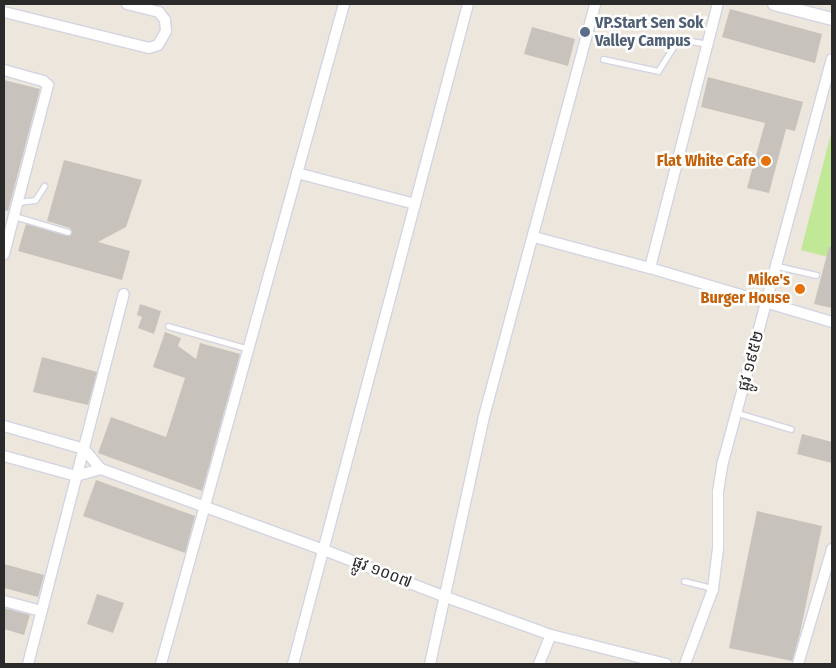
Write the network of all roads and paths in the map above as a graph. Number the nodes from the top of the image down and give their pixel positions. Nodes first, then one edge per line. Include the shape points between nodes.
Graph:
1 (127, 4) edge
2 (344, 4) edge
3 (468, 4) edge
4 (595, 4) edge
5 (718, 4) edge
6 (774, 4) edge
7 (140, 5) edge
8 (4, 12) edge
9 (832, 19) edge
10 (707, 44) junction
11 (603, 59) dead end
12 (832, 59) edge
13 (4, 70) edge
14 (297, 173) junction
15 (44, 186) dead end
16 (18, 202) junction
17 (415, 204) junction
18 (10, 222) edge
19 (68, 232) dead end
20 (534, 238) junction
21 (4, 254) edge
22 (777, 266) junction
23 (650, 268) junction
24 (816, 275) dead end
25 (124, 294) dead end
26 (767, 302) junction
27 (832, 322) edge
28 (168, 326) dead end
29 (250, 349) junction
30 (738, 413) junction
31 (4, 426) edge
32 (791, 429) dead end
33 (84, 449) junction
34 (4, 456) edge
35 (101, 469) junction
36 (76, 476) junction
37 (204, 506) junction
38 (832, 549) edge
39 (324, 550) junction
40 (684, 581) dead end
41 (713, 589) junction
42 (443, 596) junction
43 (4, 601) edge
44 (42, 610) junction
45 (551, 635) junction
46 (28, 664) edge
47 (161, 664) edge
48 (293, 664) edge
49 (430, 664) edge
50 (539, 664) edge
51 (666, 664) edge
52 (685, 664) edge
53 (798, 664) edge

1 - 7 street
2 - 14 street
3 - 17 street
4 - 20 street
5 - 10 street
6 - 9 street
7 - 8 street via 158,12 165,20 166,31 158,45 149,48
10 - 11 lane via 685,40 676,42 658,71
10 - 23 street
12 - 22 street, ផ្លូវ ១៩៥២
13 - 16 street via 48,85
14 - 17 street
14 - 29 street
15 - 16 lane via 35,200
16 - 18 street
17 - 39 street
18 - 19 lane
18 - 21 street
20 - 23 street
20 - 42 street via 483,420
22 - 24 lane
22 - 26 street, ផ្លូវ ១៩៥២
23 - 26 street
25 - 33 street
26 - 27 street
26 - 30 street, ផ្លូវ ១៩៥២
28 - 29 lane
29 - 37 street
30 - 32 lane
30 - 41 street, ផ្លូវ ១៩៥២ via 723,462 718,492 718,548
31 - 33 street
33 - 35 street, ផ្លូវ ១០០៧
33 - 36 street
34 - 36 street
35 - 36 street
35 - 37 street, ផ្លូវ ១០០៧
36 - 44 street
37 - 39 street, ផ្លូវ ១០០៧
37 - 47 street
38 - 53 street
39 - 42 street, ផ្លូវ ១០០៧
39 - 48 street
40 - 41 lane
41 - 52 street, ផ្លូវ ១៩៥២
42 - 45 street, ផ្លូវ ១០០៧
42 - 49 street
43 - 44 street
44 - 46 street
45 - 50 street
45 - 51 street, ផ្លូវ ១០០៧

